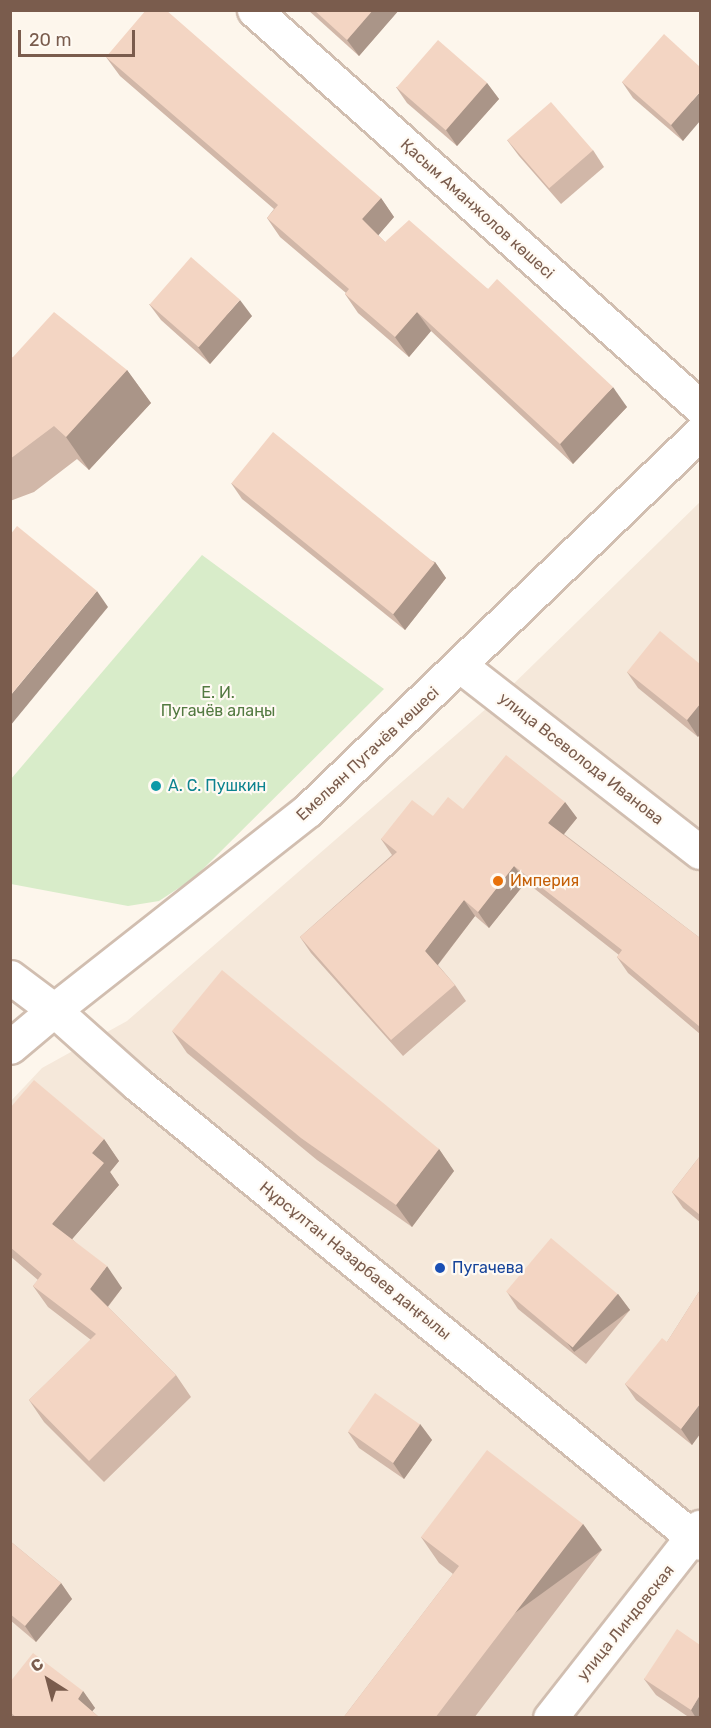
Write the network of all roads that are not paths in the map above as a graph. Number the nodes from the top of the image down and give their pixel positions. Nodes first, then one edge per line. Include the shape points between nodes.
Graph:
1 (254, 10) edge
2 (700, 407) edge
3 (700, 434) edge
4 (462, 667) junction
5 (700, 852) edge
6 (10, 977) edge
7 (54, 1010) junction
8 (10, 1047) edge
9 (698, 1536) edge
10 (550, 1718) edge

1 - 2 street, Қасым Аманжолов көшесі
3 - 4 street, Емельян Пугачёв көшесі
4 - 5 street, улица Всеволода Иванова
4 - 7 street, Емельян Пугачёв көшесі via 308,810
6 - 7 street, Нұрсұлтан Назарбаев даңғылы
7 - 8 street, Емельян Пугачёв көшесі
7 - 9 street, Нұрсұлтан Назарбаев даңғылы via 145,1091
9 - 10 street, улица Линдовская

